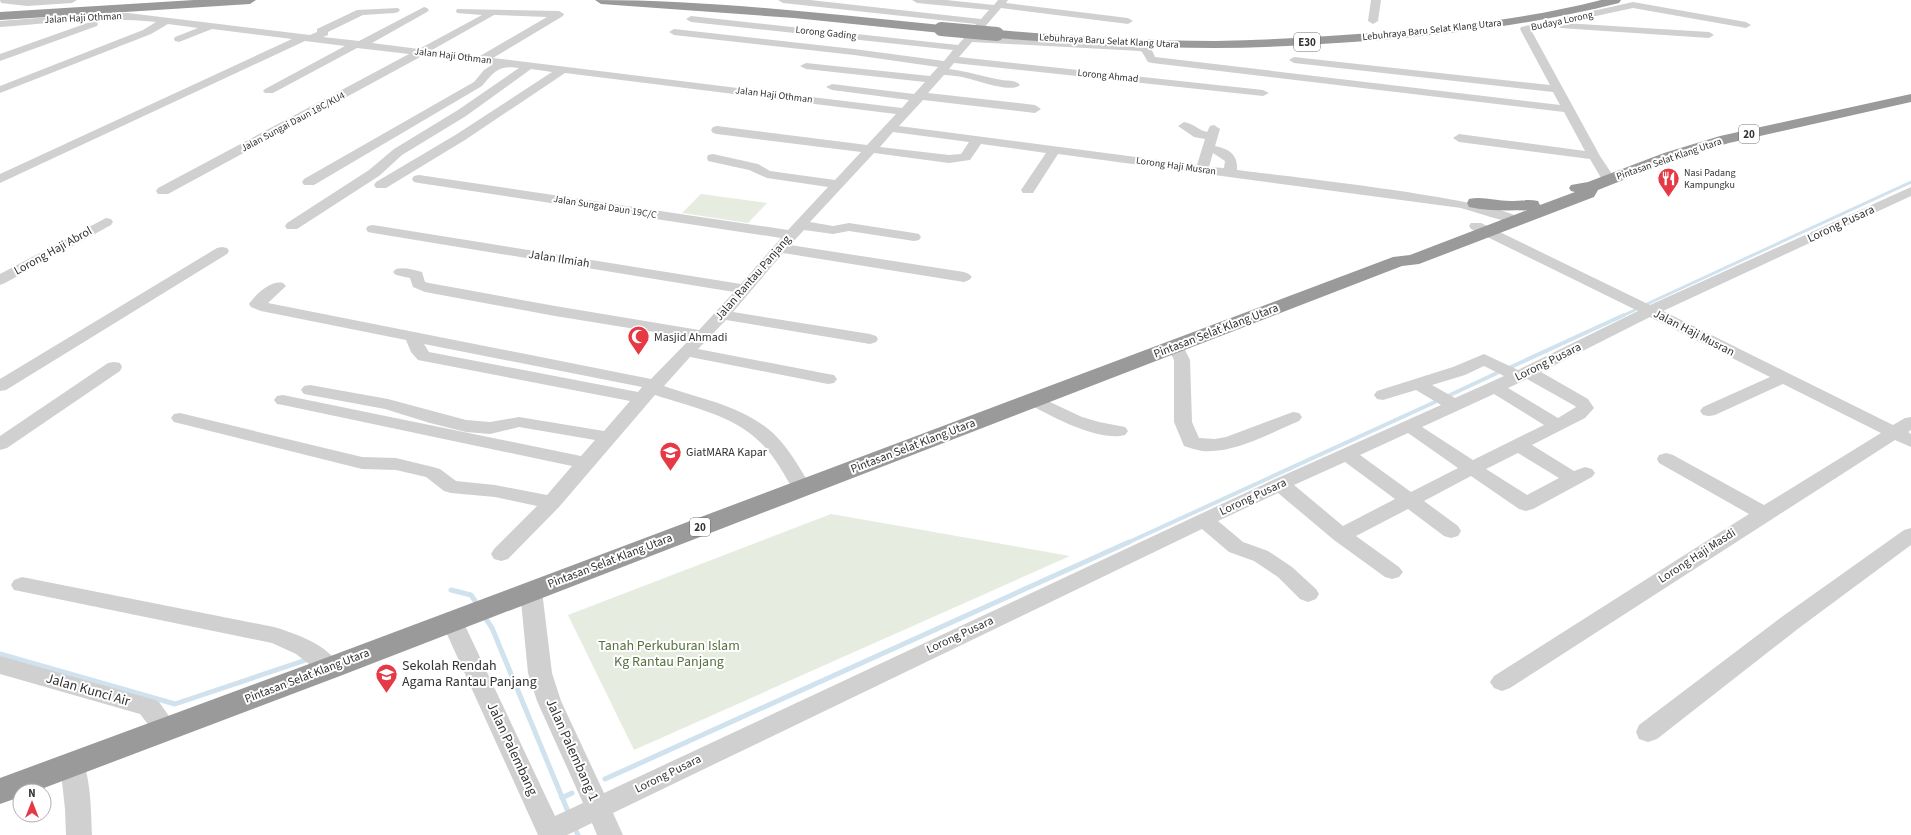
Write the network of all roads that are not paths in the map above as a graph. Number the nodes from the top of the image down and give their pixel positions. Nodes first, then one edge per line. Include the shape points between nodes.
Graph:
1 (1, 0) edge
2 (72, 0) edge
3 (180, 0) edge
4 (250, 0) edge
5 (601, 0) edge
6 (684, 0) edge
7 (783, 0) edge
8 (918, 0) edge
9 (1376, 0) edge
10 (1589, 0) edge
11 (1615, 0) edge
12 (18, 1) edge
13 (998, 6) edge
14 (395, 10) dead end
15 (424, 10) dead end
16 (0, 12) edge
17 (461, 12) dead end
18 (492, 12) junction
19 (0, 16) edge
20 (103, 16) junction
21 (1027, 16) dead end
22 (74, 18) junction
23 (153, 19) junction
24 (691, 19) dead end
25 (166, 21) junction
26 (1128, 21) dead end
27 (1373, 21) dead end
28 (983, 22) junction
29 (16, 23) junction
30 (1550, 23) junction
31 (0, 24) edge
32 (1746, 25) dead end
33 (210, 27) junction
34 (943, 27) junction
35 (0, 32) edge
36 (674, 32) dead end
37 (997, 32) junction
38 (1709, 35) dead end
39 (307, 38) junction
40 (970, 38) junction
41 (179, 39) dead end
42 (407, 43) dead end
43 (358, 45) junction
44 (433, 46) junction
45 (0, 47) edge
46 (961, 48) junction
47 (422, 52) junction
48 (488, 57) junction
49 (0, 58) edge
50 (1294, 60) dead end
51 (504, 62) junction
52 (530, 65) junction
53 (806, 66) dead end
54 (564, 69) junction
55 (941, 72) junction
56 (0, 79) edge
57 (982, 80) junction
58 (1014, 85) dead end
59 (832, 87) dead end
60 (1557, 89) junction
61 (0, 90) edge
62 (269, 91) dead end
63 (1263, 93) dead end
64 (919, 97) junction
65 (1911, 98) edge
66 (1035, 109) dead end
67 (1568, 109) junction
68 (905, 112) junction
69 (1184, 126) dead end
70 (890, 128) junction
71 (717, 130) dead end
72 (1212, 138) junction
73 (1459, 138) dead end
74 (978, 140) junction
75 (869, 150) junction
76 (1054, 150) junction
77 (1594, 156) junction
78 (713, 158) dead end
79 (1202, 169) junction
80 (1230, 173) junction
81 (0, 179) edge
82 (419, 179) dead end
83 (1609, 180) junction
84 (308, 182) dead end
85 (838, 184) junction
86 (381, 185) dead end
87 (1028, 190) dead end
88 (163, 191) dead end
89 (1911, 192) edge
90 (1471, 205) junction
91 (1504, 219) junction
92 (106, 222) dead end
93 (292, 226) dead end
94 (373, 229) dead end
95 (795, 230) junction
96 (914, 237) dead end
97 (780, 248) junction
98 (222, 251) dead end
99 (401, 272) dead end
100 (964, 277) dead end
101 (0, 280) edge
102 (278, 286) dead end
103 (745, 290) junction
104 (1650, 311) junction
105 (722, 315) junction
106 (702, 335) junction
107 (870, 339) dead end
108 (1175, 346) junction
109 (688, 352) junction
110 (114, 367) dead end
111 (1523, 374) junction
112 (1783, 378) junction
113 (828, 379) dead end
114 (1417, 384) junction
115 (0, 386) edge
116 (1494, 387) junction
117 (310, 390) dead end
118 (650, 391) junction
119 (1383, 395) dead end
120 (283, 400) dead end
121 (1035, 400) junction
122 (1454, 405) junction
123 (1709, 411) dead end
124 (1292, 417) dead end
125 (180, 418) dead end
126 (1911, 422) edge
127 (1556, 424) junction
128 (1409, 426) junction
129 (1119, 431) dead end
130 (608, 437) junction
131 (1902, 437) edge
132 (0, 444) edge
133 (1518, 444) junction
134 (1347, 454) junction
135 (1666, 459) dead end
136 (584, 463) junction
137 (1471, 468) junction
138 (1280, 484) junction
139 (802, 488) junction
140 (1409, 500) junction
141 (552, 502) junction
142 (1764, 514) junction
143 (1204, 520) junction
144 (1451, 531) dead end
145 (1341, 534) junction
146 (1911, 535) edge
147 (501, 554) dead end
148 (1392, 572) dead end
149 (22, 585) dead end
150 (532, 591) junction
151 (1308, 594) dead end
152 (452, 621) junction
153 (0, 665) edge
154 (330, 668) junction
155 (1502, 682) dead end
156 (166, 729) junction
157 (1648, 732) dead end
158 (72, 764) junction
159 (0, 791) edge
160 (594, 810) junction
161 (554, 830) edge
162 (80, 835) edge
163 (610, 835) edge

1 - 12 street
2 - 12 street
3 - 16 highway
4 - 19 highway
5 - 34 highway, Lebuhraya Baru Selat Klang Utara / E30
6 - 34 highway, Lebuhraya Baru Selat Klang Utara / E30 via 801,9
7 - 28 street
8 - 13 street
9 - 27 street
10 - 37 highway, Lebuhraya Baru Selat Klang Utara / E30 via 1529,13 1389,31 1173,38
11 - 37 highway, Lebuhraya Baru Selat Klang Utara / E30 via 1541,17 1474,27 1319,42 1173,44
13 - 21 street
13 - 26 street
13 - 28 street, Jalan Rantau Panjang
14 - 39 street via 361,12 321,31 324,33
15 - 43 street
17 - 18 street
18 - 44 street, Jalan Sungai Daun 18C/KU4
18 - 48 street via 559,14
20 - 22 street, Jalan Haji Othman
20 - 23 street, Jalan Haji Othman
20 - 49 street via 94,23
22 - 29 street, Jalan Haji Othman
22 - 45 street via 66,25
23 - 25 street, Jalan Haji Othman
23 - 56 street
24 - 46 street, Lorong Gading
25 - 33 street, Jalan Haji Othman
25 - 61 street via 146,32
28 - 40 street, Jalan Rantau Panjang
29 - 31 street, Jalan Haji Othman
29 - 35 street
30 - 32 street, Budaya Lorong via 1633,5
30 - 38 street
30 - 60 street, Budaya Lorong via 1525,29
33 - 39 street, Jalan Haji Othman
33 - 41 street
34 - 37 highway, Lebuhraya Baru Selat Klang Utara / E30, bridge
36 - 55 street via 854,52
39 - 43 street, Jalan Haji Othman
39 - 81 street
40 - 46 street, Jalan Rantau Panjang
40 - 67 street via 1141,48 1147,50 1152,60
42 - 44 street
43 - 47 street, Jalan Haji Othman
43 - 62 street
44 - 47 street, Jalan Sungai Daun 18C/KU4
44 - 48 street
46 - 55 street, Jalan Rantau Panjang
47 - 48 street, Jalan Haji Othman
47 - 88 street, Jalan Sungai Daun 18C/KU4
48 - 51 street, Jalan Haji Othman
50 - 60 street
51 - 52 street, Jalan Haji Othman
51 - 84 street via 488,72 478,84
52 - 54 street, Jalan Haji Othman
52 - 93 street via 398,152 374,173
53 - 55 street
54 - 68 street, Jalan Haji Othman
54 - 86 street via 461,137
55 - 57 street via 965,74
55 - 57 street via 961,80
55 - 63 street, Lorong Ahmad
55 - 64 street, Jalan Rantau Panjang
57 - 58 street
59 - 64 street
60 - 67 street, Budaya Lorong
64 - 66 street
64 - 68 street, Jalan Rantau Panjang
65 - 83 highway, Pintasan Selat Klang Utara / 20 via 1725,139 1670,156
67 - 77 street, Budaya Lorong
68 - 70 street, Jalan Rantau Panjang
69 - 72 street
70 - 74 street, Lorong Haji Musran
70 - 75 street, Jalan Rantau Panjang
71 - 75 street
72 - 79 street
72 - 80 street via 1231,161
73 - 77 street
74 - 75 street via 965,157 957,159
74 - 76 street, Lorong Haji Musran
75 - 85 street, Jalan Rantau Panjang
76 - 79 street, Lorong Haji Musran
76 - 87 street
77 - 83 street, Budaya Lorong
78 - 85 street via 753,167 767,174
79 - 80 street, Lorong Haji Musran
80 - 90 street, Lorong Haji Musran via 1318,179
82 - 95 street, Jalan Sungai Daun 19C/C
83 - 91 highway, Pintasan Selat Klang Utara / 20 via 1591,187 1588,193
85 - 95 street, Jalan Rantau Panjang
89 - 104 street, Lorong Pusara
90 - 91 highway via 1488,215
90 - 91 highway via 1510,206
91 - 104 street, Jalan Haji Musran
91 - 108 highway, Pintasan Selat Klang Utara / 20 via 1413,260 1399,261
92 - 101 street, Lorong Haji Abrol
94 - 103 street, Jalan Ilmiah
95 - 96 street, Jalan Sungai Daun 19C/C via 833,230 849,226
95 - 97 street, Jalan Rantau Panjang
97 - 100 street
97 - 103 street, Jalan Rantau Panjang
98 - 115 street
99 - 106 street via 417,275 418,284 425,287
102 - 118 street via 256,304 413,337 419,352 424,356
103 - 105 street, Jalan Rantau Panjang
104 - 111 street, Lorong Pusara
104 - 112 street, Jalan Haji Musran
105 - 106 street, Jalan Rantau Panjang
105 - 107 street
106 - 109 street, Jalan Rantau Panjang
108 - 121 highway, Pintasan Selat Klang Utara / 20
108 - 124 street via 1182,360 1183,422 1191,442 1206,445 1222,443 1249,436
109 - 113 street
109 - 118 street, Jalan Rantau Panjang
110 - 132 street
111 - 114 street via 1490,355 1459,371
111 - 116 street, Lorong Pusara
111 - 127 street via 1582,403 1585,408 1579,414
112 - 123 street
112 - 131 street, Jalan Haji Musran
114 - 119 street
114 - 122 street
116 - 122 street, Lorong Pusara
116 - 127 street
117 - 130 street via 388,404 466,426 490,428 519,422
118 - 130 street, Jalan Rantau Panjang
118 - 139 street via 740,418 766,436
120 - 136 street
121 - 129 street via 1072,420
121 - 139 highway, Pintasan Selat Klang Utara / 20
122 - 128 street, Lorong Pusara
125 - 141 street via 362,463 396,464 433,473 451,487 495,491
126 - 131 street, Lorong Haji Masdi
127 - 133 street
128 - 134 street, Lorong Pusara
128 - 137 street
130 - 136 street, Jalan Rantau Panjang
131 - 142 street, Lorong Haji Masdi
133 - 137 street
133 - 137 street via 1580,476 1526,504
134 - 138 street, Lorong Pusara
134 - 140 street
135 - 142 street
136 - 141 street, Jalan Rantau Panjang
137 - 140 street
138 - 143 street, Lorong Pusara
138 - 145 street
139 - 150 highway, Pintasan Selat Klang Utara / 20
140 - 144 street
140 - 145 street
141 - 147 street, Jalan Rantau Panjang
142 - 155 street, Lorong Haji Masdi
143 - 151 street via 1236,547 1262,556 1286,572
143 - 160 street, Lorong Pusara
145 - 148 street
146 - 157 street via 1790,622
149 - 154 street via 274,635 307,648
150 - 152 highway, Pintasan Selat Klang Utara / 20
150 - 160 street, Jalan Palembang 1 via 540,673
152 - 154 highway, Pintasan Selat Klang Utara / 20
152 - 161 street, Jalan Palembang
153 - 156 street, Jalan Kunci Air via 147,707
154 - 156 highway, Pintasan Selat Klang Utara / 20
156 - 158 highway, Pintasan Selat Klang Utara / 20
158 - 159 highway, Pintasan Selat Klang Utara / 20
158 - 162 street
160 - 161 street, Lorong Pusara
160 - 163 street, Jalan Palembang 1

